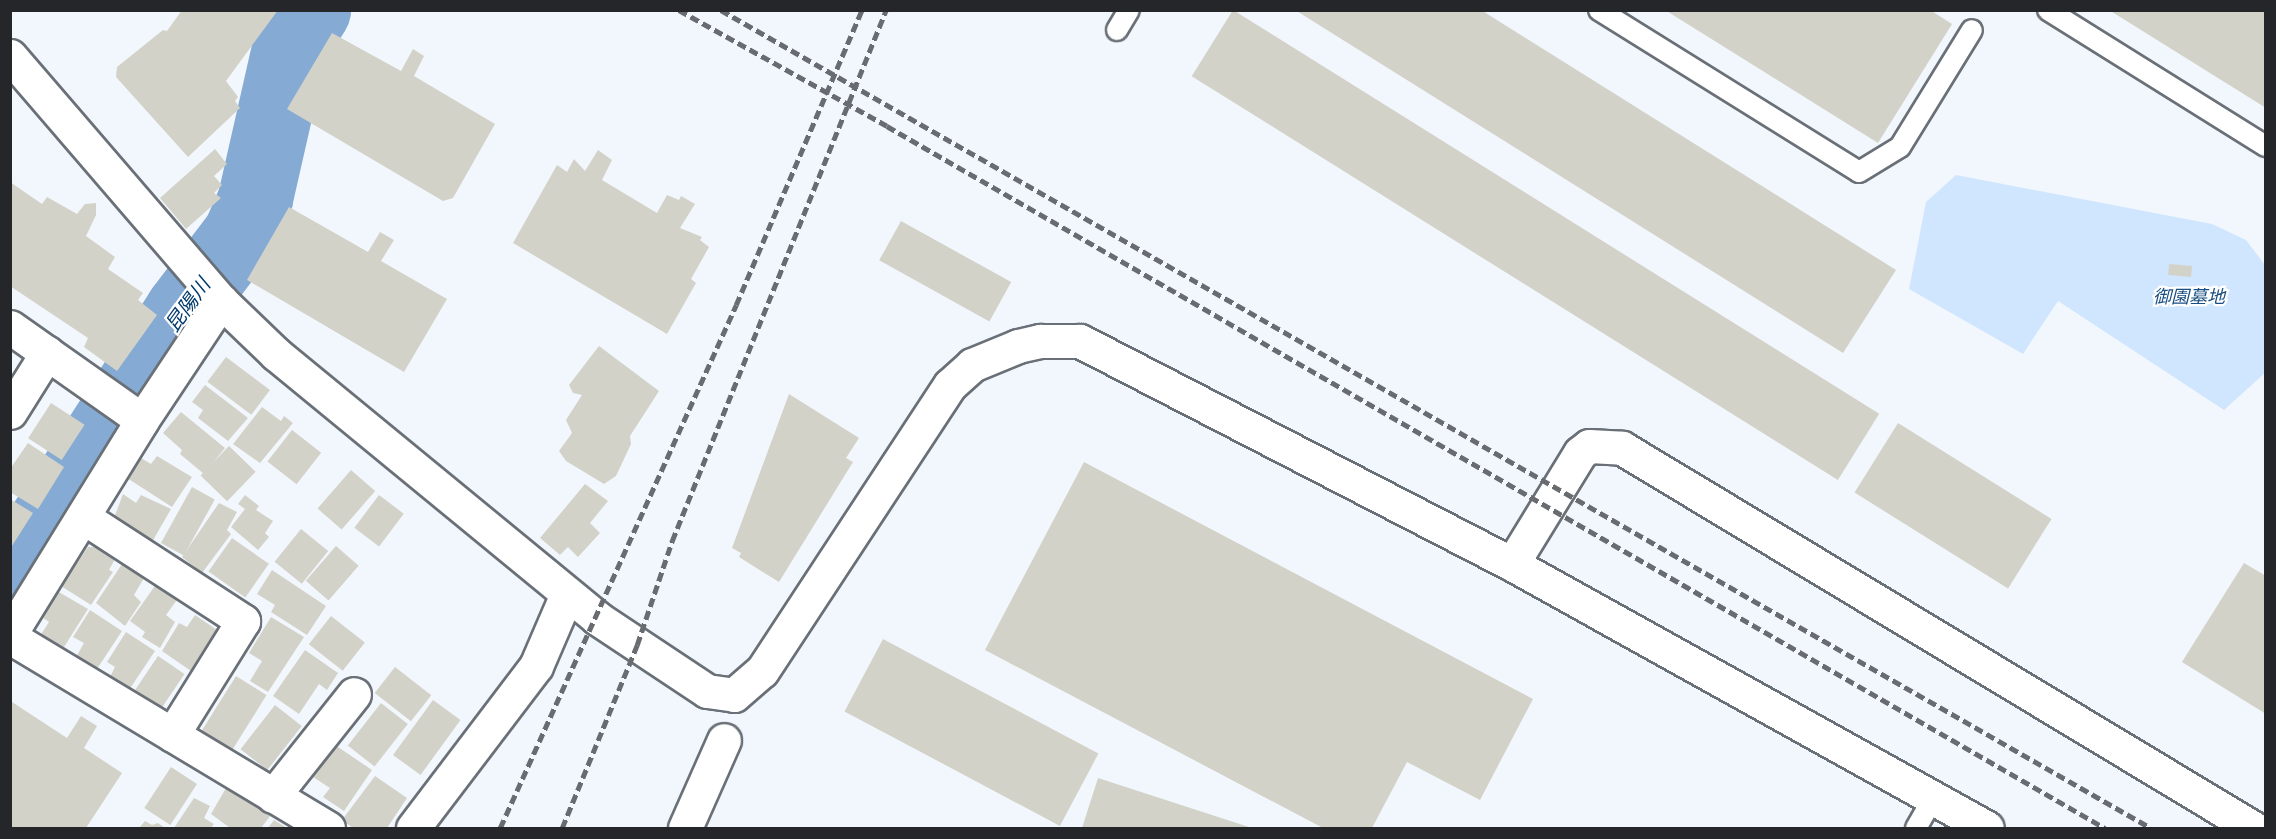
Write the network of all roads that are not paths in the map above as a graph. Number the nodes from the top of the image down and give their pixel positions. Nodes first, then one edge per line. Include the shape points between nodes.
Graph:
1 (1129, 10) edge
2 (1599, 10) edge
3 (2048, 10) edge
4 (1117, 30) dead end
5 (1972, 30) dead end
6 (10, 56) edge
7 (2265, 146) edge
8 (218, 298) junction
9 (10, 327) edge
10 (47, 353) junction
11 (10, 412) edge
12 (138, 418) junction
13 (83, 517) junction
14 (1512, 564) junction
15 (567, 594) junction
16 (10, 636) edge
17 (354, 694) dead end
18 (172, 735) junction
19 (724, 740) dead end
20 (273, 796) junction
21 (1933, 799) junction
22 (328, 828) edge
23 (413, 828) edge
24 (685, 828) edge
25 (1917, 828) edge
26 (1987, 828) edge
27 (2253, 828) edge

1 - 4 lane
2 - 5 lane via 1859,172 1900,147
3 - 7 lane
6 - 8 street
8 - 12 street
8 - 15 street via 340,410
9 - 10 street
10 - 11 street
10 - 12 street
12 - 13 street
13 - 16 street
13 - 18 street via 243,621
14 - 15 street via 1100,350 1080,341 1040,341 988,357 950,385 762,671 734,695 707,692
14 - 21 street
14 - 27 street via 1580,453 1589,446 1622,448
15 - 23 street via 536,666
16 - 18 street
17 - 20 street
18 - 20 street
19 - 24 street
20 - 22 street
21 - 25 lane
21 - 26 street

